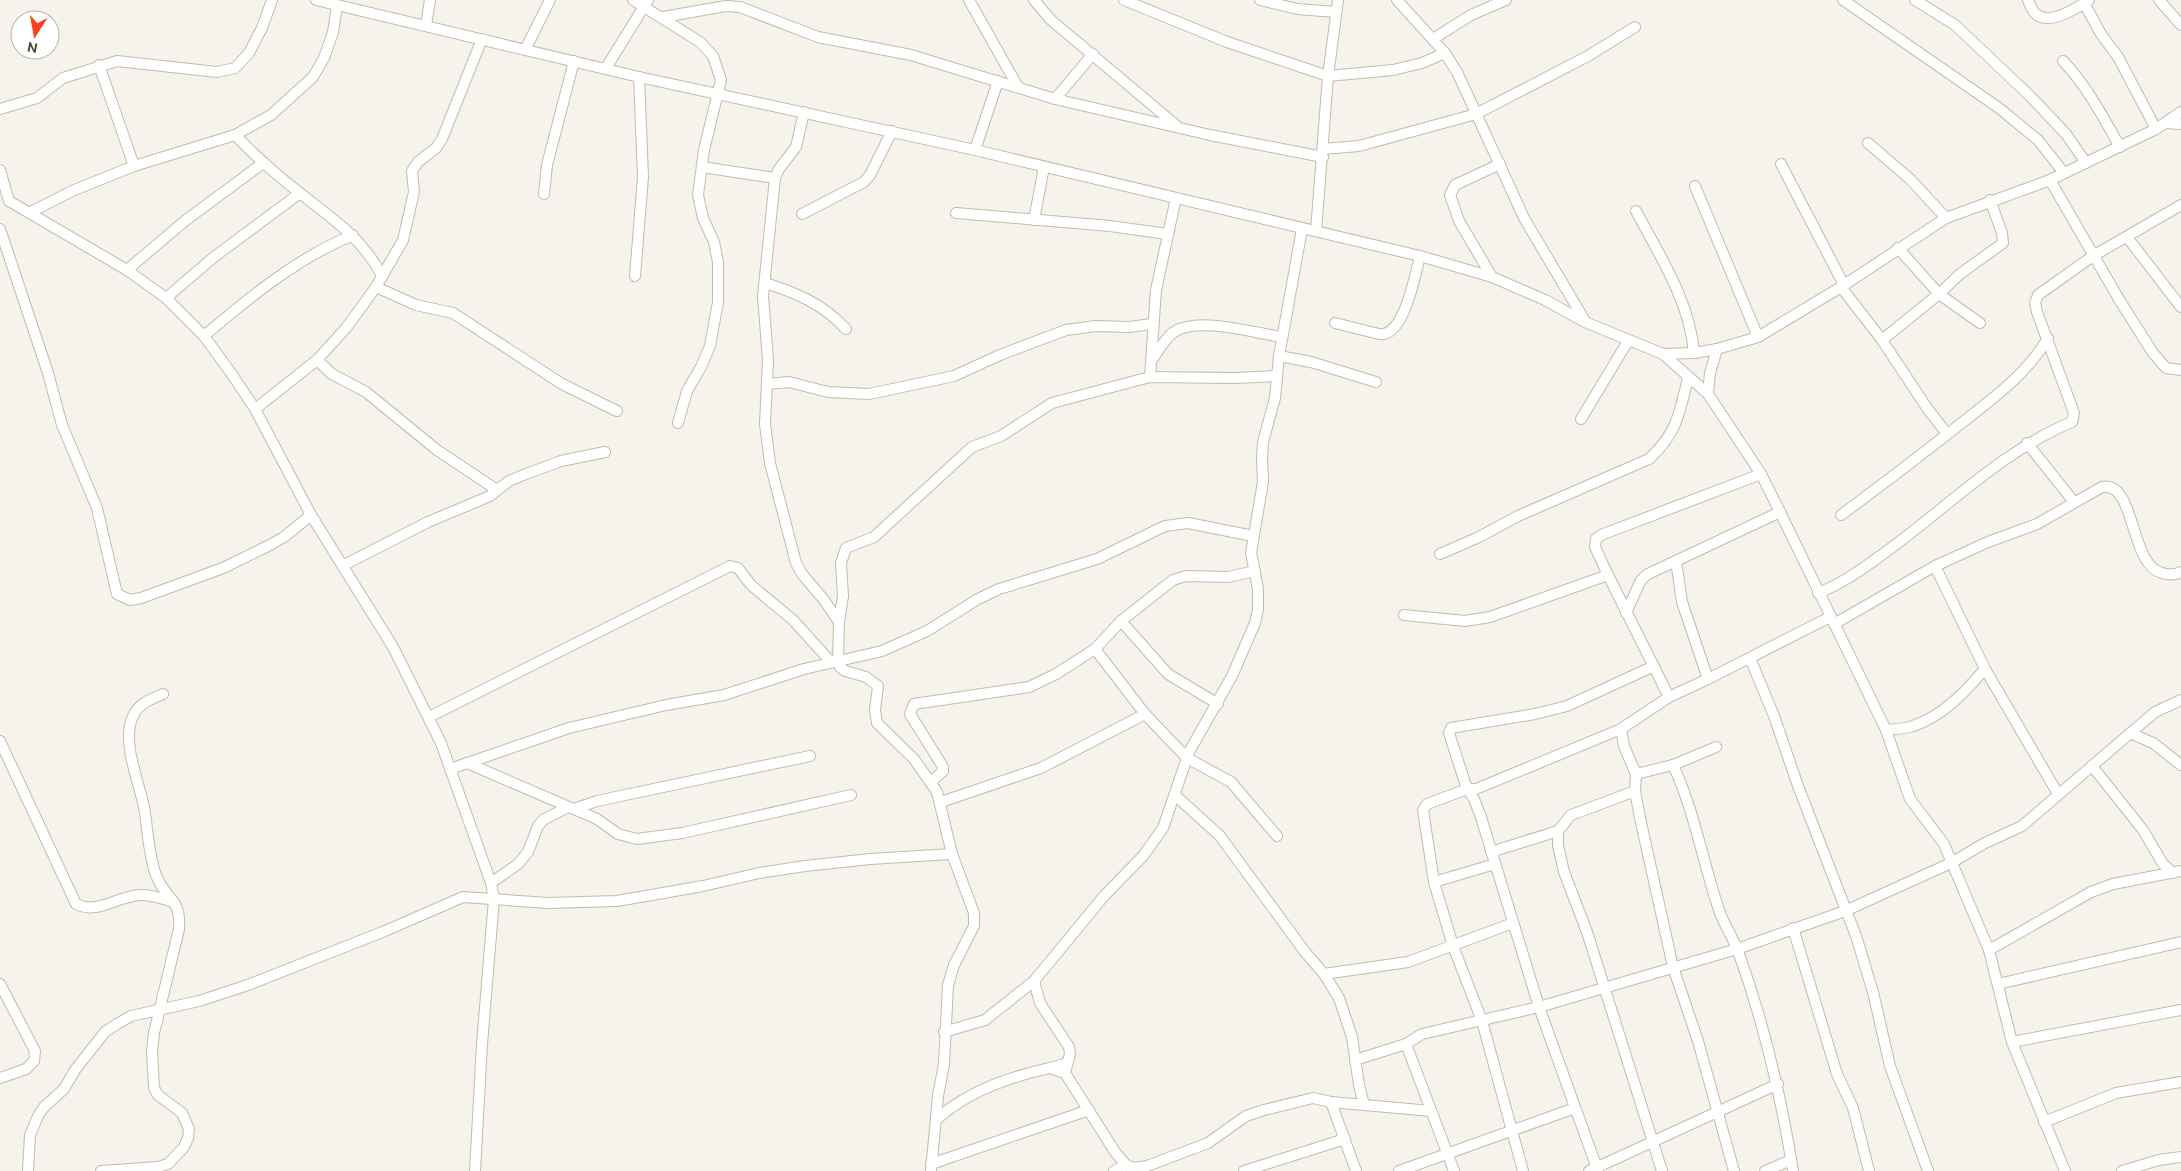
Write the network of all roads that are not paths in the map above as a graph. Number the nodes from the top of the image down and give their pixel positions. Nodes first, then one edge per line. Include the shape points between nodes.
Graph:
1 (272, 0) edge
2 (316, 0) edge
3 (430, 0) edge
4 (550, 0) edge
5 (633, 0) edge
6 (969, 0) edge
7 (1034, 0) edge
8 (1124, 0) edge
9 (1260, 0) edge
10 (1338, 0) edge
11 (1397, 0) edge
12 (1506, 0) edge
13 (1843, 0) edge
14 (2028, 0) edge
15 (2159, 0) edge
16 (1920, 1) edge
17 (2087, 2) edge
18 (645, 3) edge
19 (337, 6) junction
20 (1336, 12) junction
21 (663, 17) junction
22 (426, 25) junction
23 (2181, 25) edge
24 (1634, 26) dead end
25 (482, 39) junction
26 (1434, 39) junction
27 (526, 48) junction
28 (1446, 53) junction
29 (1093, 54) junction
30 (574, 60) junction
31 (2064, 60) dead end
32 (98, 65) junction
33 (606, 68) junction
34 (1328, 76) junction
35 (639, 77) junction
36 (998, 81) junction
37 (1018, 87) junction
38 (719, 94) junction
39 (1055, 99) junction
40 (0, 109) edge
41 (804, 112) junction
42 (2181, 112) edge
43 (1476, 114) junction
44 (2181, 124) edge
45 (2160, 126) junction
46 (1177, 127) junction
47 (892, 131) junction
48 (235, 136) junction
49 (1868, 143) dead end
50 (2120, 147) junction
51 (975, 150) junction
52 (1323, 153) junction
53 (2086, 162) junction
54 (263, 163) junction
55 (1500, 164) junction
56 (1781, 164) dead end
57 (134, 166) junction
58 (702, 167) junction
59 (1044, 167) junction
60 (0, 170) edge
61 (2064, 173) junction
62 (775, 178) junction
63 (2050, 180) junction
64 (1695, 186) dead end
65 (300, 193) junction
66 (544, 194) dead end
67 (1176, 198) junction
68 (1990, 200) junction
69 (10, 201) junction
70 (2181, 205) edge
71 (0, 207) edge
72 (1636, 211) dead end
73 (29, 213) junction
74 (956, 213) dead end
75 (802, 214) dead end
76 (1946, 218) junction
77 (1034, 220) junction
78 (0, 229) edge
79 (1302, 229) junction
80 (1316, 231) junction
81 (1167, 234) junction
82 (353, 235) junction
83 (2127, 237) junction
84 (1898, 248) junction
85 (1420, 256) junction
86 (2093, 256) junction
87 (127, 270) junction
88 (382, 276) junction
89 (635, 276) dead end
90 (1492, 277) junction
91 (765, 282) junction
92 (1842, 286) junction
93 (376, 287) junction
94 (1939, 294) junction
95 (166, 298) junction
96 (2181, 308) edge
97 (1585, 322) junction
98 (1335, 323) dead end
99 (1980, 323) dead end
100 (1152, 324) junction
101 (846, 329) dead end
102 (204, 336) junction
103 (1282, 337) junction
104 (1758, 337) junction
105 (2048, 338) junction
106 (1882, 340) junction
107 (1628, 341) junction
108 (1717, 349) junction
109 (1663, 354) junction
110 (1694, 354) junction
111 (1279, 356) junction
112 (317, 360) junction
113 (1152, 360) junction
114 (2181, 370) edge
115 (1276, 376) junction
116 (1150, 377) junction
117 (1688, 378) junction
118 (1376, 382) dead end
119 (767, 384) junction
120 (1708, 394) junction
121 (255, 409) junction
122 (617, 411) dead end
123 (1582, 419) dead end
124 (678, 423) dead end
125 (1947, 434) junction
126 (2027, 443) junction
127 (605, 452) dead end
128 (1761, 474) junction
129 (497, 490) junction
130 (2074, 502) junction
131 (1780, 512) junction
132 (312, 515) junction
133 (1841, 515) dead end
134 (1253, 536) junction
135 (1440, 554) dead end
136 (1676, 561) junction
137 (344, 565) junction
138 (1935, 566) junction
139 (1255, 571) junction
140 (2181, 572) edge
141 (1608, 574) junction
142 (1818, 593) junction
143 (1626, 613) junction
144 (1404, 615) dead end
145 (1121, 621) junction
146 (1832, 621) junction
147 (839, 622) junction
148 (1095, 649) junction
149 (1750, 658) junction
150 (834, 661) junction
151 (1654, 666) junction
152 (1985, 669) junction
153 (1708, 679) junction
154 (163, 694) dead end
155 (1669, 697) junction
156 (2181, 700) edge
157 (1218, 704) junction
158 (1145, 714) junction
159 (429, 717) junction
160 (1621, 729) junction
161 (1886, 730) junction
162 (2130, 733) junction
163 (0, 741) edge
164 (1716, 747) dead end
165 (810, 756) dead end
166 (1186, 758) junction
167 (467, 763) junction
168 (1673, 765) junction
169 (2181, 765) edge
170 (2092, 766) junction
171 (450, 769) junction
172 (1636, 774) junction
173 (931, 782) junction
174 (1467, 789) junction
175 (1635, 791) junction
176 (2058, 794) junction
177 (851, 795) dead end
178 (1175, 795) junction
179 (941, 802) junction
180 (571, 808) junction
181 (1558, 831) junction
182 (1277, 836) dead end
183 (1492, 852) junction
184 (952, 854) junction
185 (1951, 863) junction
186 (1495, 864) junction
187 (2177, 872) edge
188 (1434, 882) junction
189 (491, 883) junction
190 (494, 899) junction
191 (174, 902) junction
192 (1845, 911) junction
193 (1513, 923) junction
194 (1793, 928) junction
195 (2181, 942) edge
196 (1453, 946) junction
197 (1737, 949) junction
198 (1989, 950) junction
199 (1673, 967) junction
200 (1324, 974) junction
201 (1034, 981) junction
202 (0, 984) edge
203 (1998, 984) junction
204 (1603, 988) junction
205 (1539, 1007) junction
206 (2181, 1010) edge
207 (160, 1011) junction
208 (1482, 1021) junction
209 (944, 1032) junction
210 (2012, 1042) junction
211 (1406, 1044) junction
212 (1355, 1060) junction
213 (1066, 1068) junction
214 (0, 1078) edge
215 (2181, 1082) edge
216 (1778, 1084) junction
217 (1331, 1102) junction
218 (1364, 1105) junction
219 (1575, 1108) junction
220 (1089, 1110) junction
221 (1719, 1110) junction
222 (1431, 1111) junction
223 (936, 1120) junction
224 (2044, 1122) junction
225 (1511, 1132) junction
226 (1345, 1139) junction
227 (1652, 1143) junction
228 (1447, 1154) junction
229 (2181, 1157) edge
230 (1792, 1166) edge
231 (931, 1168) edge
232 (1132, 1168) edge
233 (1594, 1170) edge
234 (28, 1171) edge
235 (101, 1171) edge
236 (475, 1171) edge
237 (1114, 1171) edge
238 (1244, 1171) edge
239 (1356, 1171) edge
240 (1398, 1171) edge
241 (1454, 1171) edge
242 (1522, 1171) edge
243 (1662, 1171) edge
244 (1734, 1171) edge
245 (1765, 1171) edge
246 (1869, 1171) edge
247 (1928, 1171) edge
248 (2065, 1171) edge
249 (2122, 1171) edge

1 - 32 street via 249,53 235,68 217,72 132,61
2 - 19 street
3 - 22 street
4 - 27 street
5 - 18 street
6 - 37 street
7 - 29 street via 1051,20
8 - 34 street via 1227,42
9 - 20 street via 1297,9
10 - 20 street
11 - 26 street
12 - 26 street via 1471,14
13 - 61 street via 1999,108 2038,140
14 - 17 street via 2038,16 2044,18 2054,18
15 - 23 street
16 - 53 street via 1955,25 2030,96 2066,134
17 - 45 street via 2101,34
18 - 21 street
18 - 33 street
19 - 22 street
19 - 48 street via 333,32 313,77 270,115
20 - 34 street
21 - 36 street via 720,7 740,7 818,37 912,55
21 - 38 street via 700,42 713,56 721,80
22 - 25 street
24 - 43 street via 1588,56
25 - 27 street
25 - 88 street via 442,139 412,171 414,192 404,240
26 - 28 street
27 - 30 street
28 - 34 street via 1393,70
28 - 43 street
29 - 39 street
29 - 46 street
30 - 33 street
30 - 66 street via 547,165
31 - 50 street via 2090,95
32 - 40 street via 63,78 37,98
32 - 57 street
33 - 35 street
34 - 52 street
35 - 38 street
35 - 89 street via 643,177
36 - 37 street
36 - 51 street
37 - 39 street
38 - 41 street
38 - 58 street
39 - 46 street
41 - 47 street
41 - 62 street via 796,147
42 - 45 street
43 - 52 street
43 - 55 street
44 - 45 street
45 - 50 street
46 - 52 street
47 - 51 street
47 - 75 street via 864,182
48 - 54 street
48 - 57 street
49 - 76 street via 1910,179
50 - 53 street
51 - 59 street
52 - 80 street
53 - 61 street
54 - 65 street
54 - 87 street via 186,220
55 - 90 street via 1455,185 1450,195 1459,221
55 - 97 street via 1524,218
56 - 92 street
57 - 73 street via 72,191
58 - 62 street
58 - 124 street via 698,195 718,262 718,302 710,346 687,391
59 - 67 street
59 - 77 street
60 - 69 street
61 - 63 street
62 - 91 street
63 - 68 street
63 - 86 street
64 - 104 street
65 - 82 street
65 - 95 street via 214,257
67 - 79 street
67 - 81 street
68 - 76 street
68 - 94 street via 2003,242
69 - 71 street
69 - 73 street
70 - 83 street
72 - 110 street via 1690,323
73 - 87 street
74 - 77 street
76 - 84 street
77 - 81 street
78 - 132 street via 62,425 97,508 117,594 130,600 141,598 223,568 284,537
79 - 80 street
79 - 103 street
80 - 85 street
81 - 100 street
82 - 88 street via 374,260
82 - 102 street via 307,258 257,292
83 - 86 street
83 - 96 street
84 - 92 street
84 - 94 street
85 - 90 street
85 - 98 street via 1403,314 1393,332 1385,335
86 - 105 street via 2038,295 2035,303 2037,312
86 - 114 street via 2153,353 2166,368
87 - 95 street
88 - 93 street
90 - 97 street
91 - 101 street via 822,306
91 - 119 street
92 - 104 street
92 - 106 street
93 - 112 street
93 - 122 street via 416,305 453,313 562,384
94 - 99 street
94 - 106 street
95 - 102 street
97 - 107 street
100 - 113 street
100 - 119 street via 1066,330 954,376 869,394 828,392 789,382
102 - 121 street
103 - 111 street
103 - 113 street via 1207,325 1192,326 1171,334
104 - 108 street
105 - 125 street via 2011,383
105 - 126 street via 2074,418 2072,422
106 - 125 street
107 - 109 street
107 - 123 street
108 - 110 street
108 - 120 street
109 - 110 street
109 - 117 street
111 - 115 street
111 - 118 street
112 - 121 street
112 - 129 street via 332,374 366,392 437,450
113 - 116 street
115 - 116 street
115 - 134 street
116 - 147 street via 1052,403 1001,436 964,453 874,537 846,548 841,563 843,596
117 - 120 street
117 - 135 street via 1674,431 1648,459
119 - 147 street via 766,440 789,542 802,574
120 - 128 street
121 - 132 street
125 - 133 street
126 - 130 street
126 - 142 street via 1856,573
127 - 129 street via 561,461 517,478
128 - 131 street
128 - 141 street via 1596,538 1595,547
129 - 137 street
130 - 138 street via 2037,524
130 - 140 street via 2102,487 2110,485 2115,488 2122,498 2145,560 2154,571 2166,574
131 - 136 street
131 - 142 street
132 - 137 street
134 - 139 street via 1251,553
134 - 150 street via 1188,523 1166,526 1097,559 999,589 927,630 882,651
136 - 143 street via 1641,580
136 - 153 street via 1682,602
137 - 159 street via 393,647
138 - 146 street
138 - 152 street
139 - 145 street via 1228,578 1186,576 1173,580
139 - 157 street via 1258,609 1255,623
141 - 143 street
141 - 144 street via 1490,617 1465,621
142 - 146 street
143 - 151 street
145 - 148 street
145 - 157 street via 1168,674
146 - 149 street
146 - 161 street
147 - 150 street
148 - 158 street
148 - 173 street via 1029,687 914,704 910,714 943,767 943,772
149 - 153 street
149 - 192 street
150 - 159 street via 793,620 751,585 738,568 730,566
150 - 167 street via 724,695 569,728
150 - 173 street via 846,671 866,677 878,686 877,723 914,759
151 - 155 street
151 - 174 street via 1568,706 1451,728 1449,734
152 - 161 street via 1963,694 1937,714 1913,726
152 - 176 street
153 - 155 street
154 - 191 street via 142,704 132,717 130,737 132,764 144,805 153,864
155 - 160 street
156 - 162 street via 2155,712
157 - 166 street
158 - 166 street
158 - 179 street via 1040,768
159 - 171 street
160 - 172 street via 1624,746
160 - 174 street via 1545,762
161 - 185 street via 1910,799 1944,844
162 - 169 street via 2153,743
162 - 170 street
163 - 191 street via 76,904 102,907 141,895
164 - 168 street
165 - 180 street
166 - 178 street
166 - 182 street via 1230,782
167 - 171 street
167 - 180 street
168 - 172 street
168 - 197 street via 1692,812 1721,914
170 - 176 street
170 - 187 street via 2143,830 2163,864
171 - 189 street
172 - 175 street
173 - 179 street
174 - 183 street via 1474,799
174 - 188 street via 1427,804 1423,810
175 - 181 street via 1570,815
175 - 199 street
176 - 185 street via 2022,826
177 - 180 street via 682,833 638,839 618,834 597,819
178 - 200 street via 1220,836 1304,952
178 - 201 street via 1155,841 1104,896
179 - 184 street
180 - 189 street via 543,820 528,852 518,864
181 - 183 street
181 - 204 street via 1564,872 1587,932
183 - 186 street
184 - 190 street via 805,866 617,901 548,903
184 - 209 street via 970,899 974,926 951,975
185 - 192 street
185 - 198 street
186 - 188 street
186 - 193 street
187 - 198 street via 2113,884 2091,892
188 - 196 street
189 - 190 street
190 - 207 street via 463,896 385,931 248,985
190 - 236 street
191 - 207 street via 180,912 179,930
192 - 194 street
192 - 247 street via 1873,992 1890,1066
193 - 196 street
193 - 205 street
194 - 197 street
194 - 246 street via 1837,1074 1853,1108
195 - 203 street
196 - 200 street via 1408,962
196 - 208 street
197 - 199 street
197 - 216 street
198 - 203 street
199 - 204 street
199 - 221 street
200 - 212 street via 1347,1018
201 - 209 street via 985,1020
201 - 213 street via 1040,1003 1068,1047 1070,1054
202 - 214 street via 35,1051 34,1061 26,1069
203 - 210 street
204 - 205 street
204 - 227 street
205 - 208 street
205 - 219 street
206 - 210 street
207 - 234 street via 131,1016 117,1024 105,1032 85,1056 64,1089 38,1116 30,1135
207 - 235 street via 152,1043 154,1088 186,1118 189,1129 184,1147 168,1164 158,1167
208 - 211 street via 1422,1034
208 - 225 street
209 - 223 street via 944,1064
210 - 224 street
211 - 212 street
211 - 222 street
212 - 218 street
213 - 220 street
213 - 223 street via 1038,1071 968,1096
215 - 224 street via 2116,1093
216 - 221 street
216 - 230 street
217 - 218 street
217 - 226 street
217 - 232 street via 1313,1098 1264,1110 1246,1116 1208,1142 1147,1166
218 - 222 street
219 - 225 street
219 - 233 street
220 - 231 street
220 - 232 street
221 - 227 street
221 - 244 street
222 - 228 street
223 - 231 street
224 - 248 street
225 - 228 street
225 - 242 street
226 - 238 street
226 - 239 street
227 - 233 street
227 - 243 street
228 - 240 street
228 - 241 street
229 - 249 street
230 - 245 street
232 - 237 street

